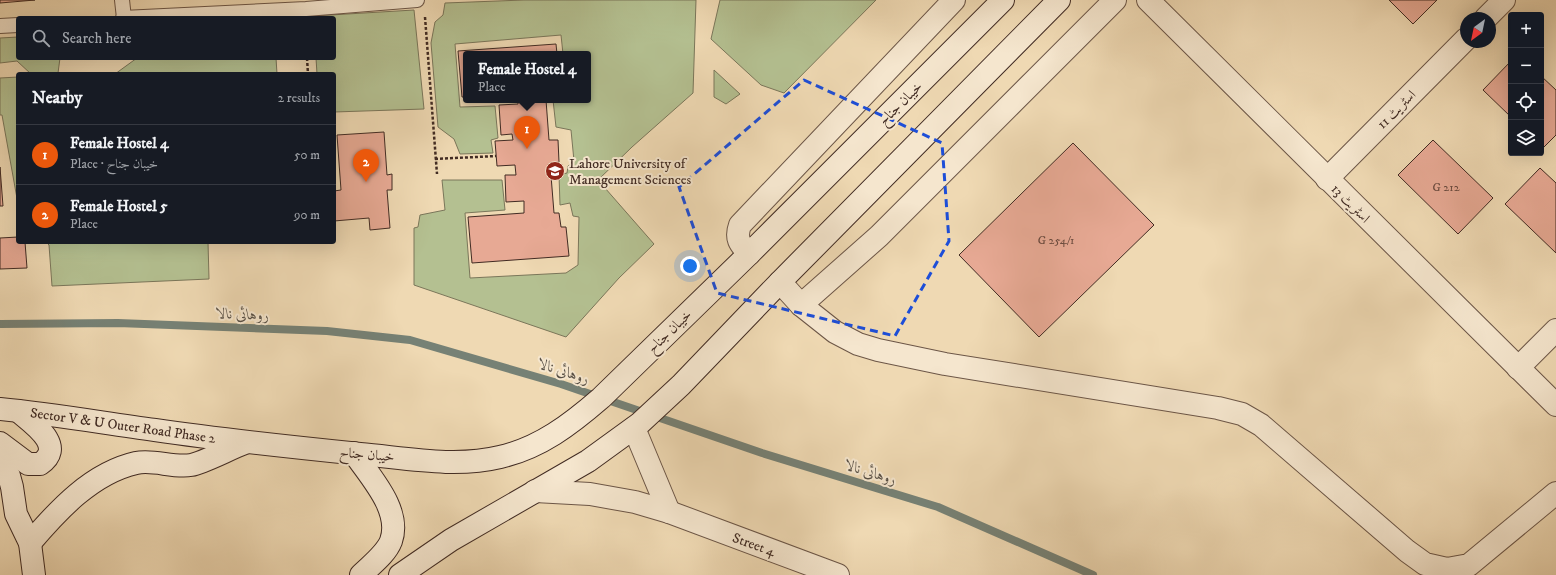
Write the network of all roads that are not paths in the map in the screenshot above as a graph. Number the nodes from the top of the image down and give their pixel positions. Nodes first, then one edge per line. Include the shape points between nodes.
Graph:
1 (122, 0) edge
2 (416, 0) edge
3 (954, 0) edge
4 (1003, 0) edge
5 (1059, 0) edge
6 (1115, 0) edge
7 (1148, 0) edge
8 (1504, 0) edge
9 (1492, 12) edge
10 (123, 16) edge
11 (164, 16) edge
12 (16, 25) edge
13 (0, 26) edge
14 (1460, 44) edge
15 (1327, 179) junction
16 (749, 254) junction
17 (780, 282) junction
18 (801, 305) junction
19 (1556, 330) edge
20 (1518, 368) junction
21 (1556, 405) edge
22 (9, 410) edge
23 (637, 426) junction
24 (246, 442) junction
25 (0, 443) edge
26 (354, 453) junction
27 (0, 461) edge
28 (535, 492) junction
29 (1556, 494) edge
30 (669, 512) junction
31 (30, 543) junction
32 (34, 575) edge
33 (361, 575) edge
34 (400, 575) edge
35 (838, 575) edge

1 - 10 lane
2 - 11 lane via 306,9
3 - 16 street via 740,225 737,233 738,242
4 - 16 street, خیبان جناح
5 - 17 street
6 - 18 street via 879,236
7 - 15 street, اسٹریٹ 13
8 - 9 street
12 - 13 lane
14 - 15 street, اسٹریٹ 11
15 - 20 street, اسٹریٹ 13
16 - 26 street, خیبان جناح via 578,418 547,440 521,452 499,458 463,462
17 - 18 street
17 - 23 street via 681,385
18 - 29 street via 835,332 858,344 878,350 945,364 1242,414 1261,425 1407,551 1426,564 1447,569 1469,564
19 - 20 street
20 - 21 street, اسٹریٹ 13
22 - 24 street, Sector V & U Outer Road Phase 2
22 - 25 street via 43,432 50,446 49,455 40,464 28,464
23 - 28 street via 588,461
23 - 30 street
24 - 26 street, خیبان جناح
24 - 31 street via 191,465 136,463 103,476 68,502
26 - 33 street via 384,498 394,526 391,541 385,550
27 - 31 street via 9,476 16,514
28 - 30 street, Street 4 via 609,496
28 - 34 street via 451,540
30 - 35 street, Street 4
31 - 32 street

